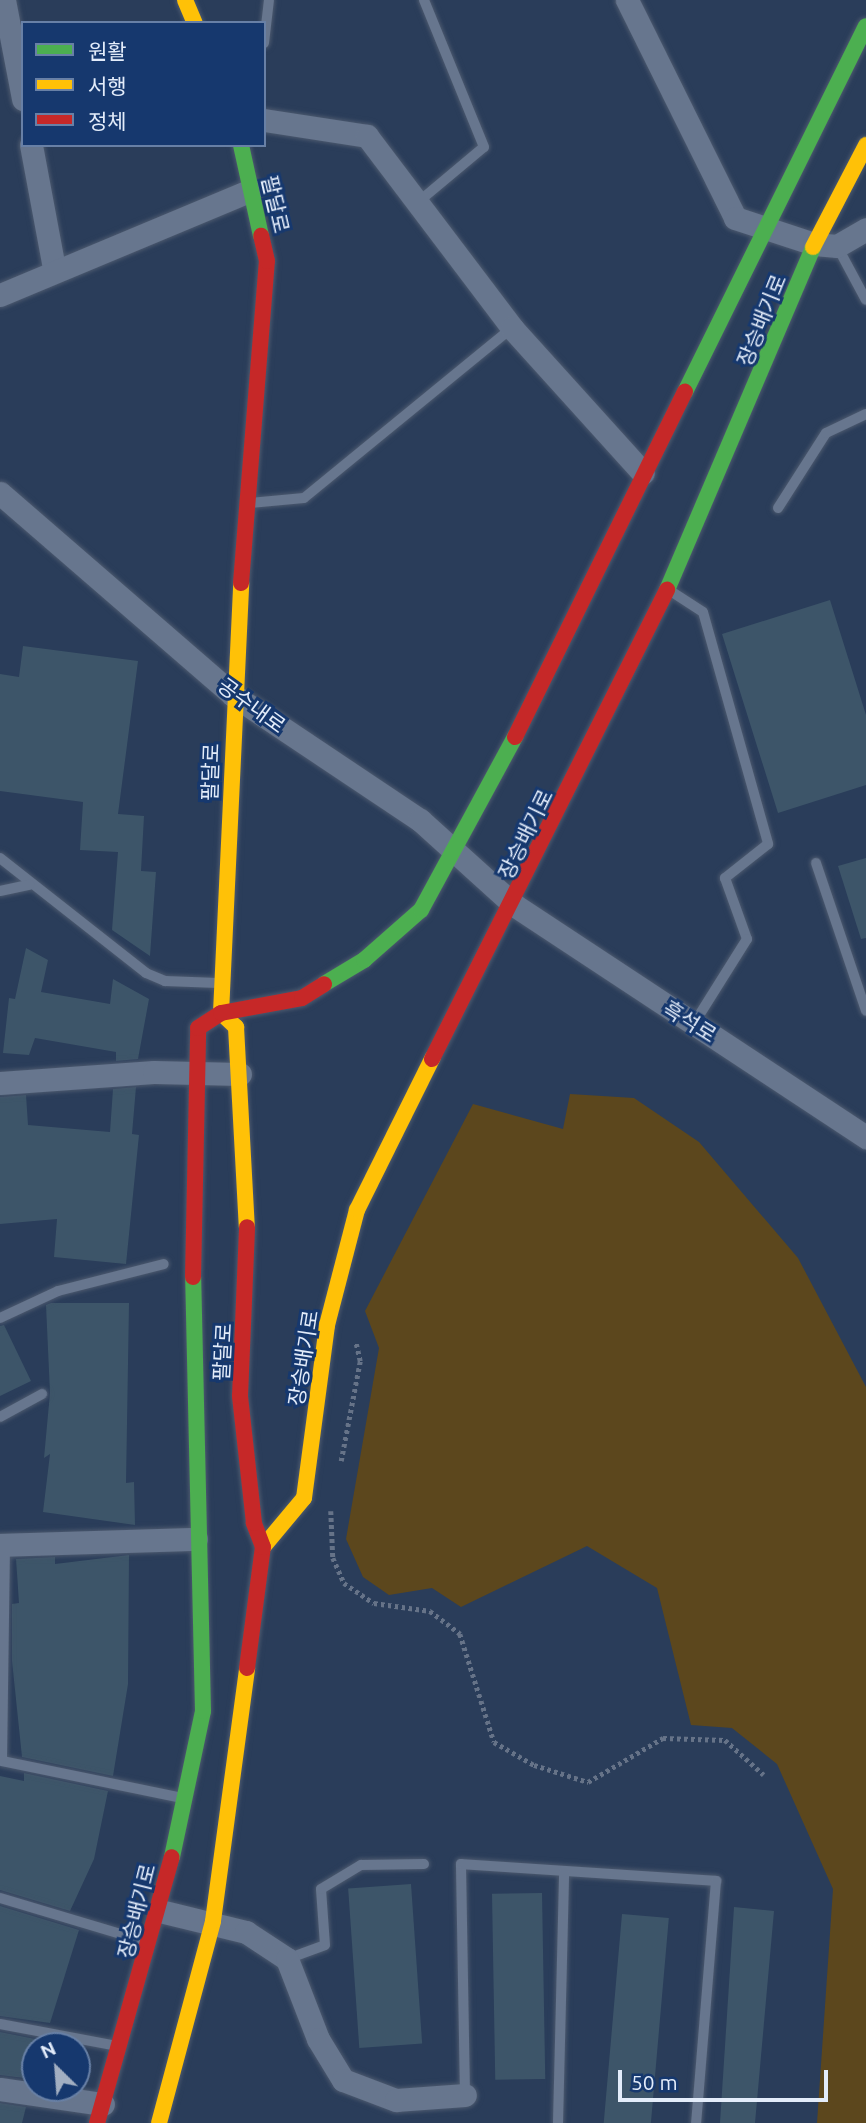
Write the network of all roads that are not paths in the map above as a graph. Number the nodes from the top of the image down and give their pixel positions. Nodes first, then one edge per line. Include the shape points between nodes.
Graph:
1 (4, 0) edge
2 (185, 0) edge
3 (269, 0) edge
4 (424, 0) edge
5 (626, 0) edge
6 (194, 21) edge
7 (266, 26) edge
8 (866, 26) edge
9 (21, 89) edge
10 (266, 120) edge
11 (866, 145) edge
12 (31, 147) edge
13 (241, 147) edge
14 (251, 190) junction
15 (417, 203) junction
16 (764, 228) junction
17 (866, 229) edge
18 (814, 244) junction
19 (837, 246) junction
20 (54, 268) junction
21 (0, 295) edge
22 (866, 300) edge
23 (512, 328) junction
24 (866, 414) edge
25 (643, 473) junction
26 (0, 493) edge
27 (247, 503) junction
28 (778, 508) dead end
29 (667, 589) junction
30 (233, 695) junction
31 (455, 857) junction
32 (0, 858) edge
33 (816, 863) dead end
34 (29, 885) junction
35 (0, 891) edge
36 (514, 905) junction
37 (223, 983) junction
38 (866, 1012) edge
39 (221, 1013) junction
40 (695, 1022) junction
41 (240, 1074) junction
42 (196, 1076) junction
43 (0, 1083) edge
44 (863, 1129) edge
45 (164, 1264) dead end
46 (0, 1318) edge
47 (42, 1394) dead end
48 (0, 1417) edge
49 (196, 1539) junction
50 (3, 1545) edge
51 (263, 1547) junction
52 (184, 1799) junction
53 (424, 1864) dead end
54 (564, 1871) junction
55 (0, 1898) edge
56 (160, 1911) junction
57 (213, 1922) junction
58 (151, 1942) junction
59 (287, 1959) junction
60 (0, 2025) edge
61 (120, 2046) junction
62 (0, 2089) edge
63 (465, 2095) joint
64 (100, 2113) edge
65 (159, 2123) edge
66 (558, 2123) edge
67 (696, 2123) edge

1 - 9 street
2 - 6 street
3 - 7 lane
4 - 15 lane via 484,147
5 - 16 street via 735,218
8 - 16 street
10 - 15 street via 367,136
11 - 18 street, 장승배기로
12 - 20 street
13 - 14 street, 팔달로
14 - 20 street
14 - 27 street, 팔달로 via 267,261
15 - 23 street
16 - 18 street
16 - 25 street
17 - 19 street
18 - 19 street
18 - 29 street, 장승배기로
19 - 22 lane
20 - 21 street
23 - 25 street
23 - 27 lane via 304,498
24 - 28 lane via 826,433
25 - 31 street
26 - 30 street, 공수내로
27 - 30 street, 팔달로
29 - 36 street, 장승배기로
29 - 40 lane via 703,612 768,844 725,878 747,939
30 - 31 street, 공수내로 via 420,820
30 - 37 street, 팔달로
31 - 36 street, 공수내로
31 - 39 street via 421,910 363,960 302,998
32 - 34 lane
33 - 38 lane
34 - 35 lane
34 - 37 lane via 146,973 165,981
36 - 40 street, 흑석로
36 - 51 street, 장승배기로 via 357,1210 327,1325 304,1499
37 - 39 street, 팔달로
39 - 41 street, 팔달로 via 236,1027
39 - 42 street, 장승배기로 via 198,1028
40 - 44 street, 흑석로
41 - 42 street
41 - 51 street, 팔달로 via 248,1244 240,1396 254,1523
42 - 43 street via 154,1072
42 - 49 street, 장승배기로
45 - 46 lane via 58,1291
47 - 48 lane
49 - 50 street
49 - 52 street, 장승배기로 via 202,1711
50 - 52 lane via 2,1761
51 - 57 street
52 - 56 street, 장승배기로
53 - 59 lane via 361,1865 321,1889 324,1945
54 - 63 lane via 461,1864
54 - 66 lane
54 - 67 lane via 716,1881
55 - 58 lane
56 - 57 street
56 - 58 street, 장승배기로
57 - 59 street via 246,1931
57 - 65 street
58 - 61 street, 장승배기로
59 - 63 street via 318,2039 343,2080 396,2100
60 - 61 lane
61 - 64 street, 장승배기로
62 - 64 street

